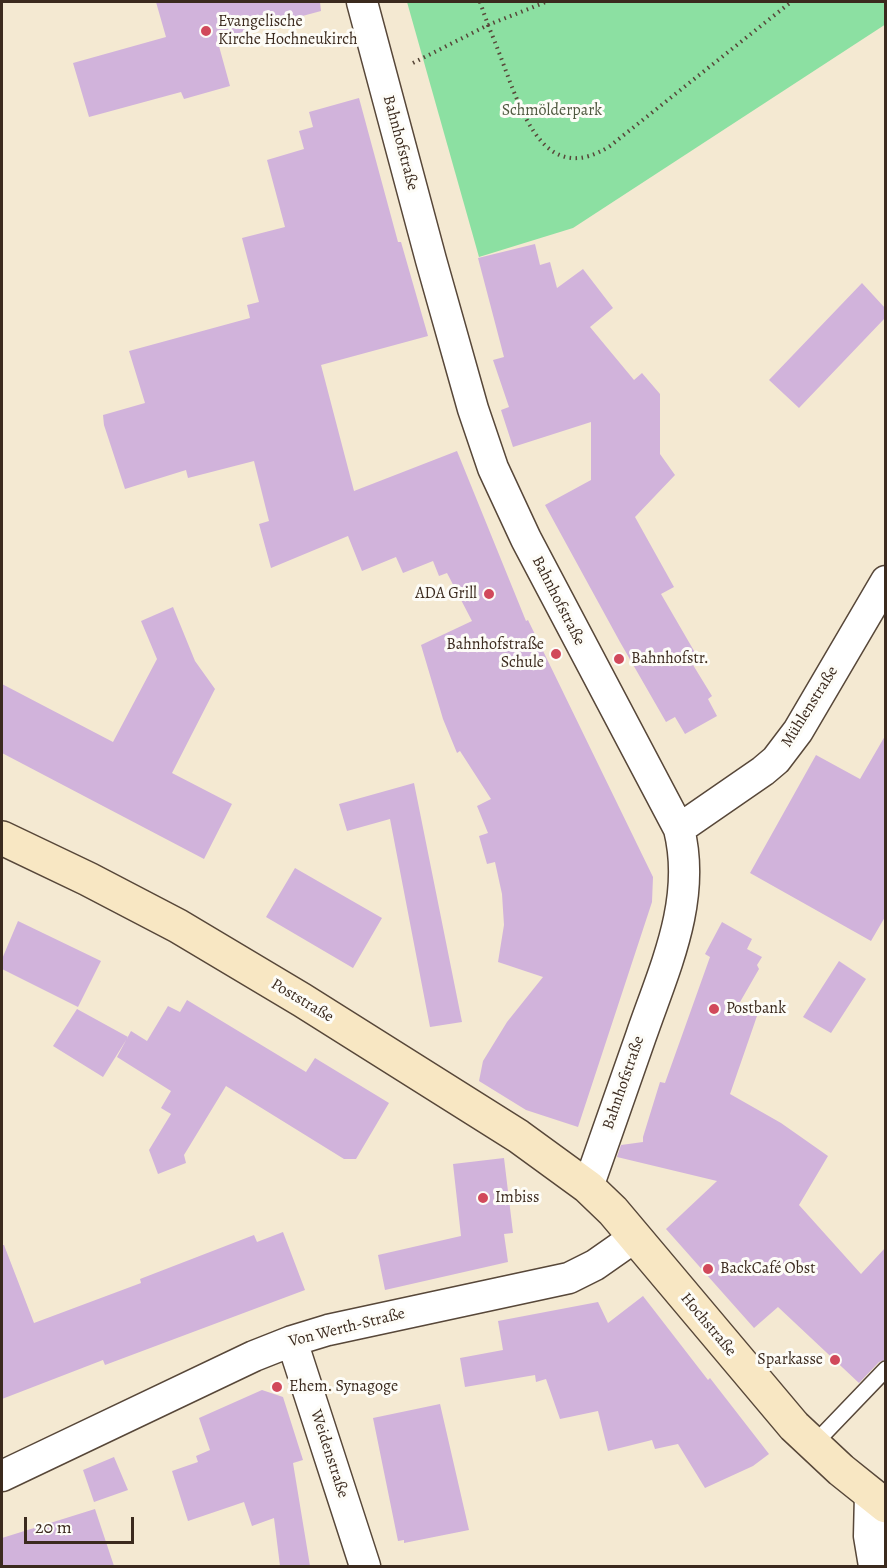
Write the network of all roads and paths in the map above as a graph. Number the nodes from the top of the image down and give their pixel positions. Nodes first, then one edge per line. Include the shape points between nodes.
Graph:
1 (362, 2) edge
2 (480, 2) edge
3 (546, 2) edge
4 (791, 2) edge
5 (489, 25) junction
6 (382, 78) junction
7 (885, 581) edge
8 (679, 829) junction
9 (2, 838) edge
10 (588, 1187) junction
11 (636, 1237) junction
12 (292, 1341) junction
13 (885, 1369) edge
14 (813, 1445) junction
15 (2, 1476) edge
16 (878, 1500) edge
17 (365, 1566) edge
18 (874, 1566) edge

1 - 6 street, Bahnhofstraße
2 - 5 path
3 - 5 path
4 - 5 path via 610,147 582,158 556,155 538,140 519,105
5 - 6 path
6 - 8 street, Bahnhofstraße via 493,468 537,561
7 - 8 street, Mühlenstraße via 798,731 776,760
8 - 10 street, Bahnhofstraße via 685,883 680,920
9 - 10 street, Poststraße via 196,936 481,1111
10 - 11 street, Hochstraße
11 - 12 street, Von Werth-Straße via 568,1278
11 - 14 street, Hochstraße
12 - 15 street, Von Werth-Straße
12 - 17 street, Weidenstraße
13 - 14 lane
14 - 16 street, Hochstraße
16 - 18 street via 869,1536

